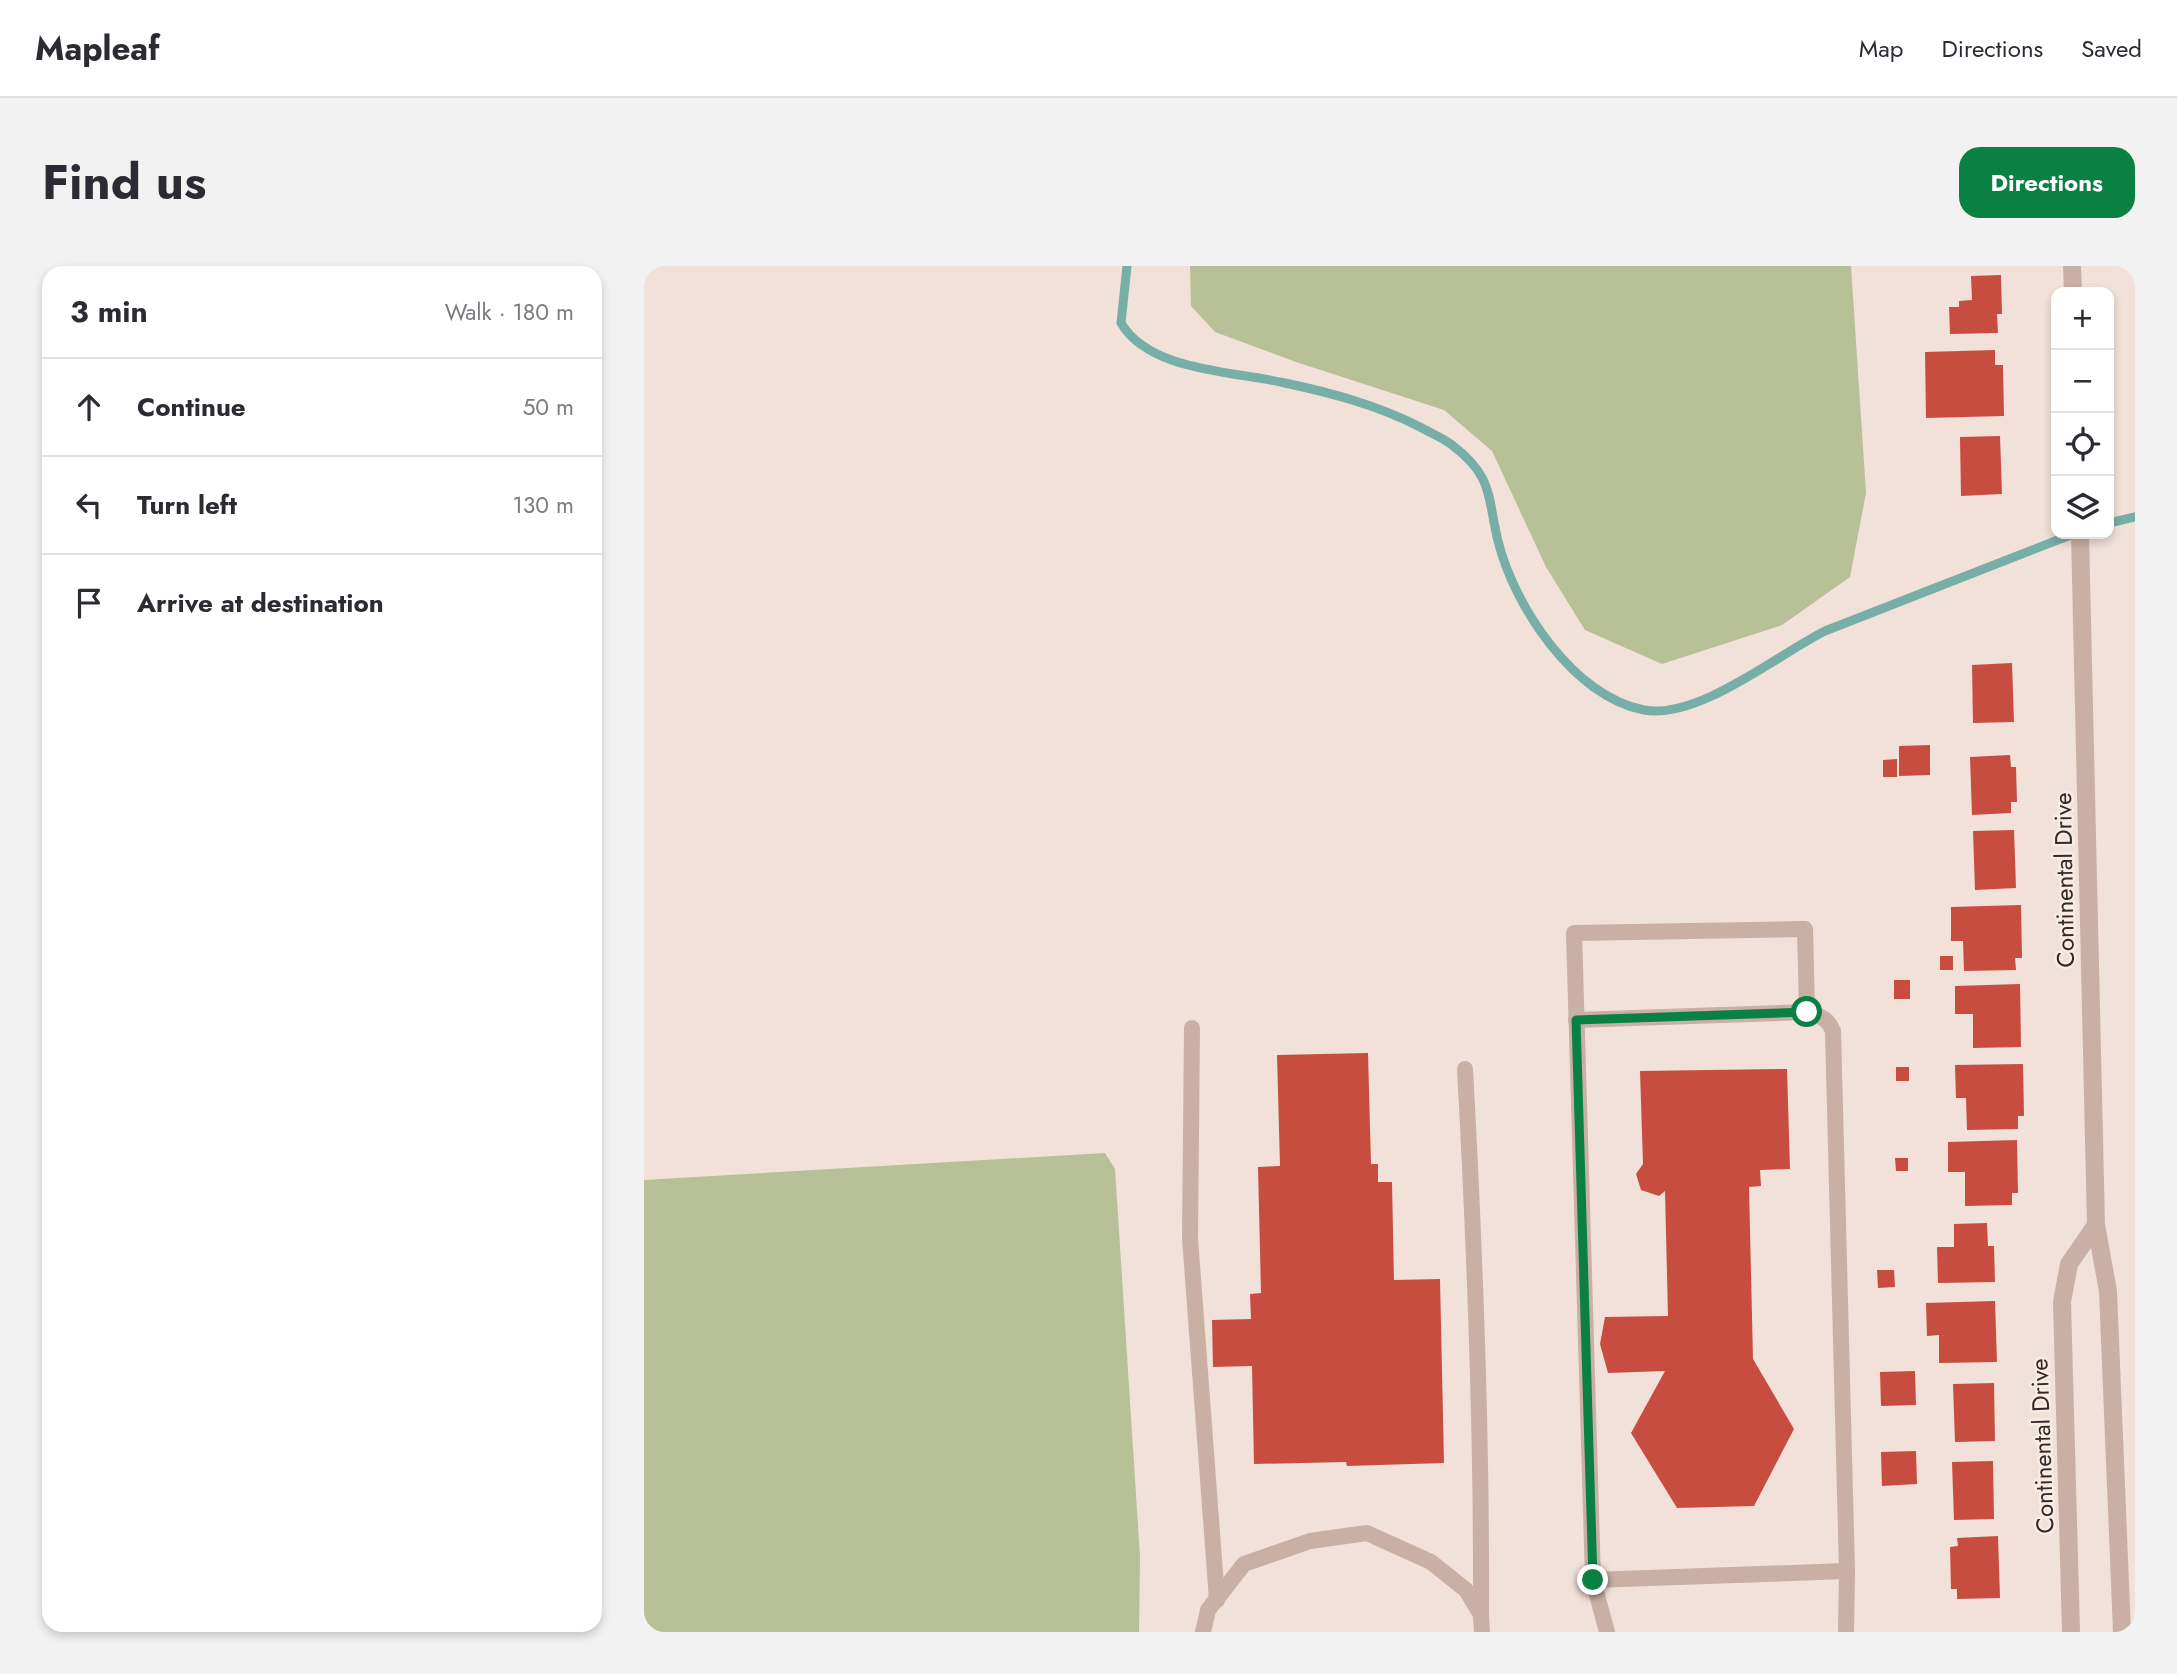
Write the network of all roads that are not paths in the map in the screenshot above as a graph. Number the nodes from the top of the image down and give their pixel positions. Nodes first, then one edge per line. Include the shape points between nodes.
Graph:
1 (2072, 266) edge
2 (2073, 287) edge
3 (2080, 541) edge
4 (1807, 1012) junction
5 (1576, 1020) junction
6 (1192, 1028) dead end
7 (1465, 1069) dead end
8 (2095, 1225) junction
9 (1847, 1571) junction
10 (1593, 1580) junction
11 (1217, 1600) junction
12 (1481, 1615) junction
13 (1203, 1632) edge
14 (1482, 1632) edge
15 (1607, 1632) edge
16 (1846, 1632) edge
17 (2071, 1632) edge
18 (2122, 1632) edge

1 - 2 street
3 - 8 street, Continental Drive
4 - 5 lane
4 - 5 lane via 1805,929 1584,932 1574,933
4 - 9 lane via 1829,1022 1833,1031
5 - 10 lane
6 - 11 lane via 1191,1238
7 - 12 lane via 1478,1302
8 - 17 street, Continental Drive via 2069,1264 2062,1302
8 - 18 street, Continental Drive via 2108,1291
9 - 10 lane
9 - 16 lane
10 - 15 lane
11 - 12 lane via 1244,1564 1310,1541 1367,1533 1431,1562 1466,1590
11 - 13 lane via 1208,1610
12 - 14 lane

